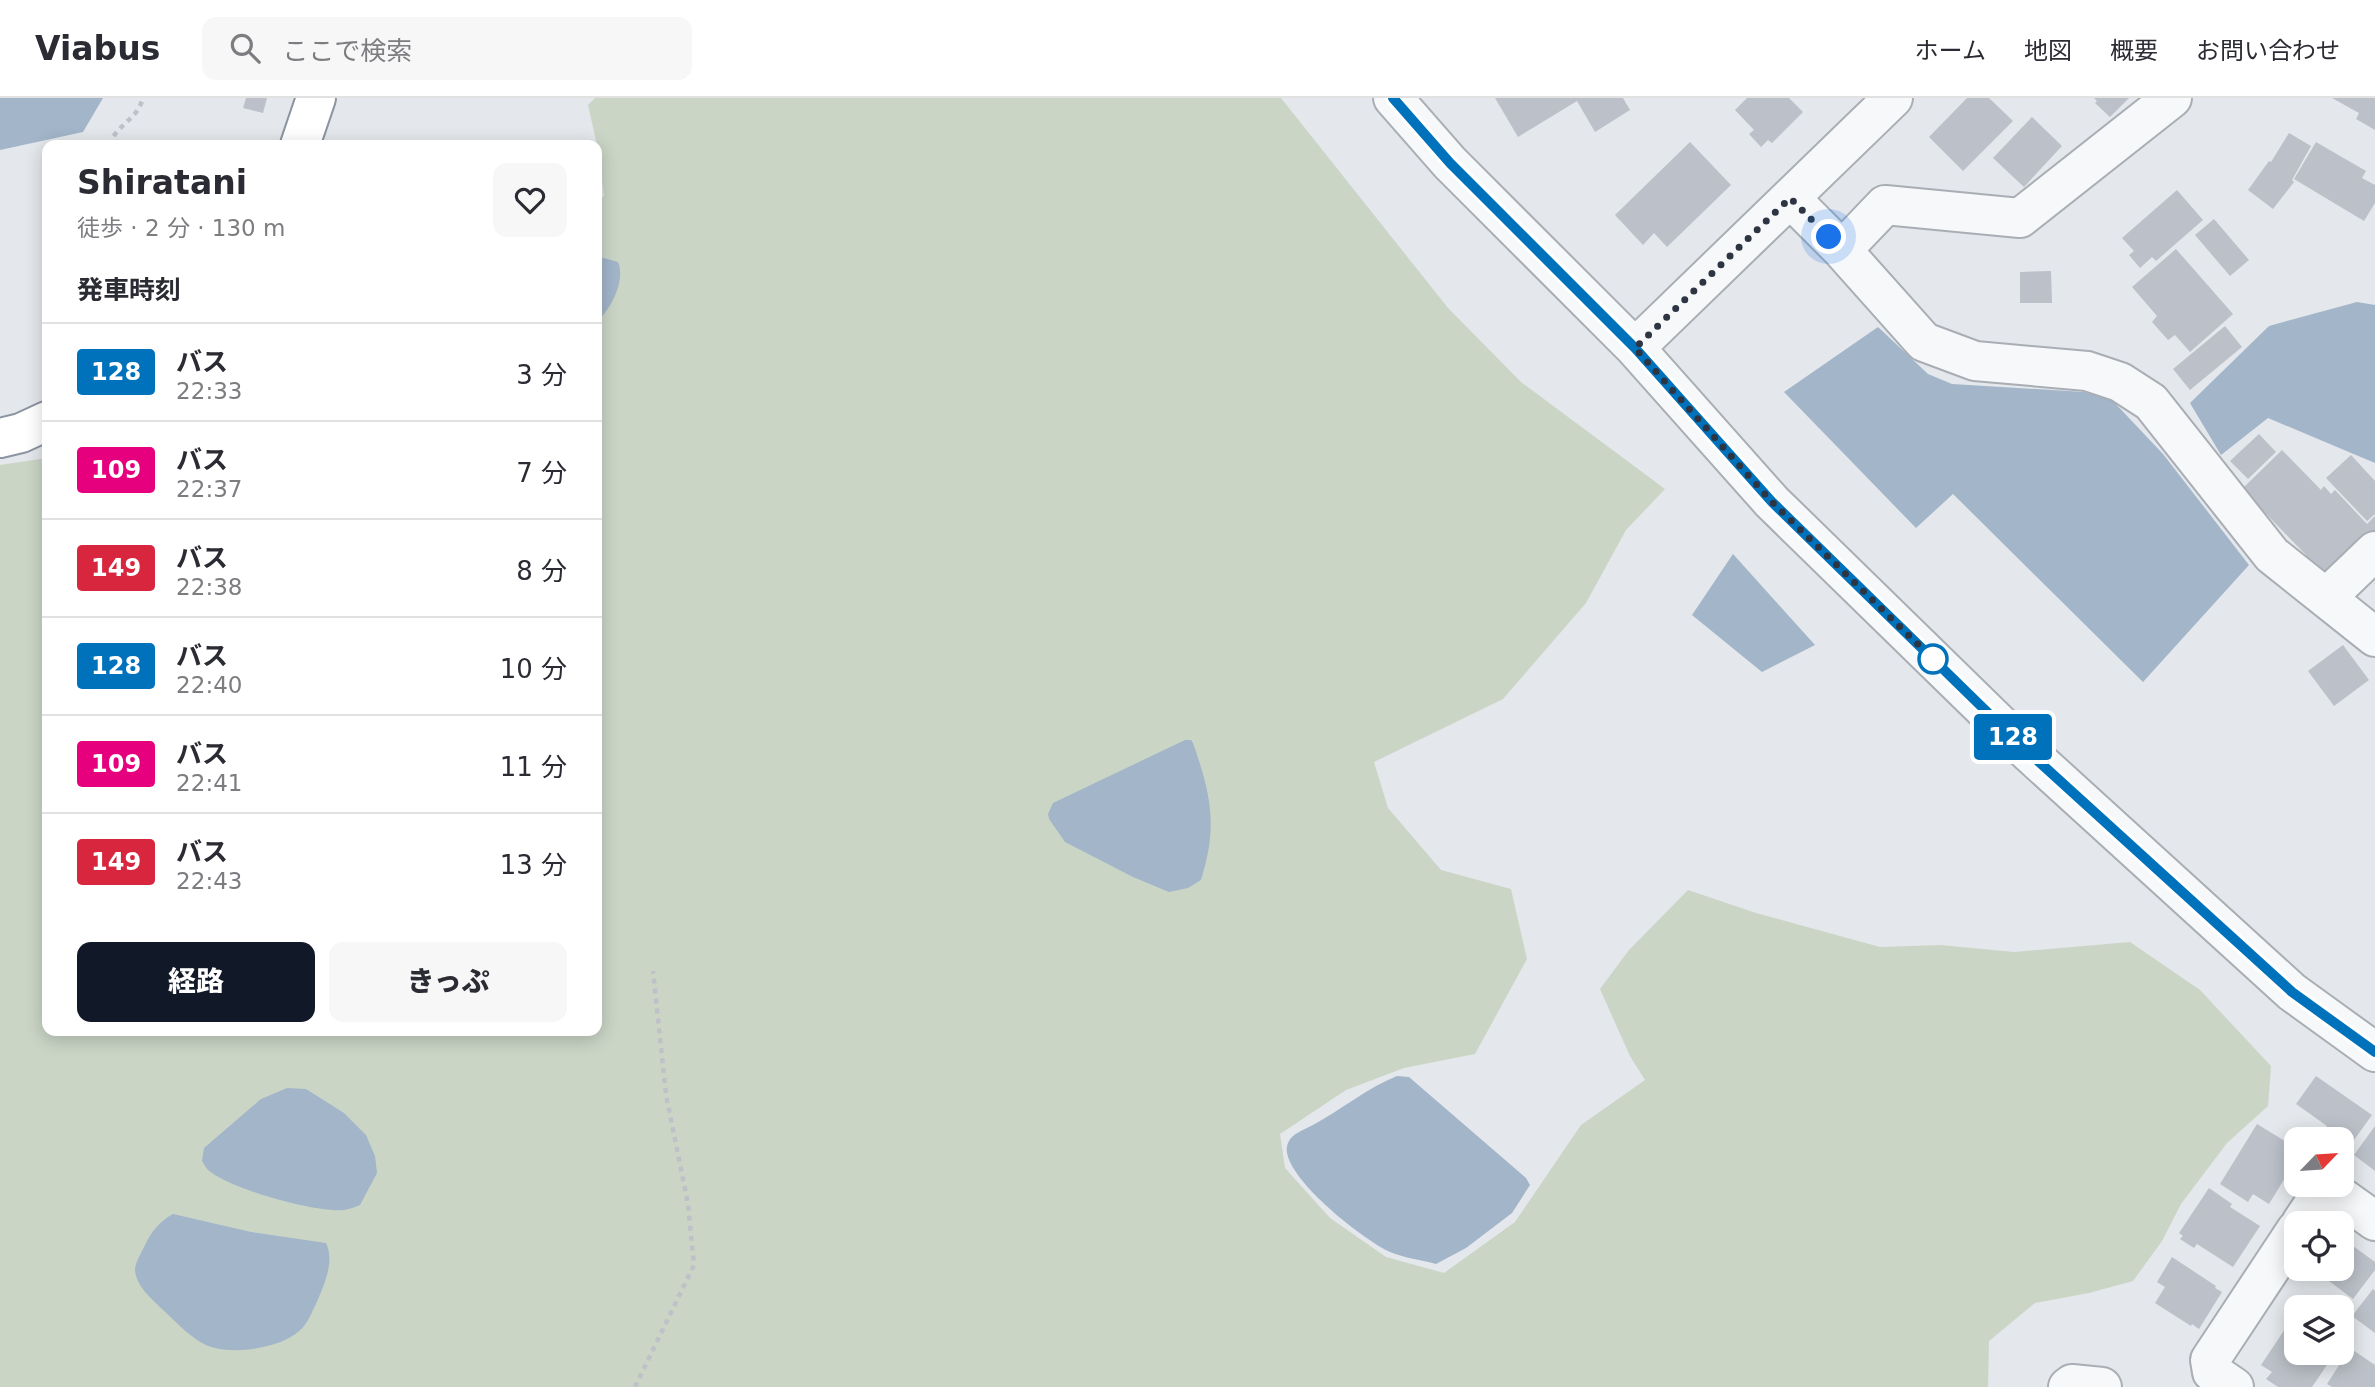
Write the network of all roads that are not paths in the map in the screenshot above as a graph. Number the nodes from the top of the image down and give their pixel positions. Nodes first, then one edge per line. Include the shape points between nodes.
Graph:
1 (316, 98) edge
2 (1393, 98) edge
3 (1893, 98) edge
4 (2172, 98) edge
5 (302, 140) edge
6 (1790, 198) junction
7 (1842, 250) junction
8 (1635, 348) junction
9 (42, 423) edge
10 (0, 438) edge
11 (2375, 551) edge
12 (2326, 598) junction
13 (2375, 637) edge
14 (2375, 1052) edge
15 (2309, 1211) edge
16 (2375, 1222) edge
17 (2284, 1248) edge
18 (2217, 1382) edge
19 (2068, 1387) edge
20 (2102, 1387) edge

1 - 5 highway
2 - 8 street via 1450,163
3 - 6 street
4 - 7 street via 2020,218 1885,205
6 - 7 street
6 - 8 street
7 - 12 street via 1924,342 1975,361 2087,371 2120,382 2151,402 2272,555
8 - 14 street via 1772,502 2025,749 2292,992
9 - 10 highway
11 - 12 street
12 - 13 street
15 - 16 street via 2321,1193 2333,1191
17 - 18 street via 2210,1360
19 - 20 street

